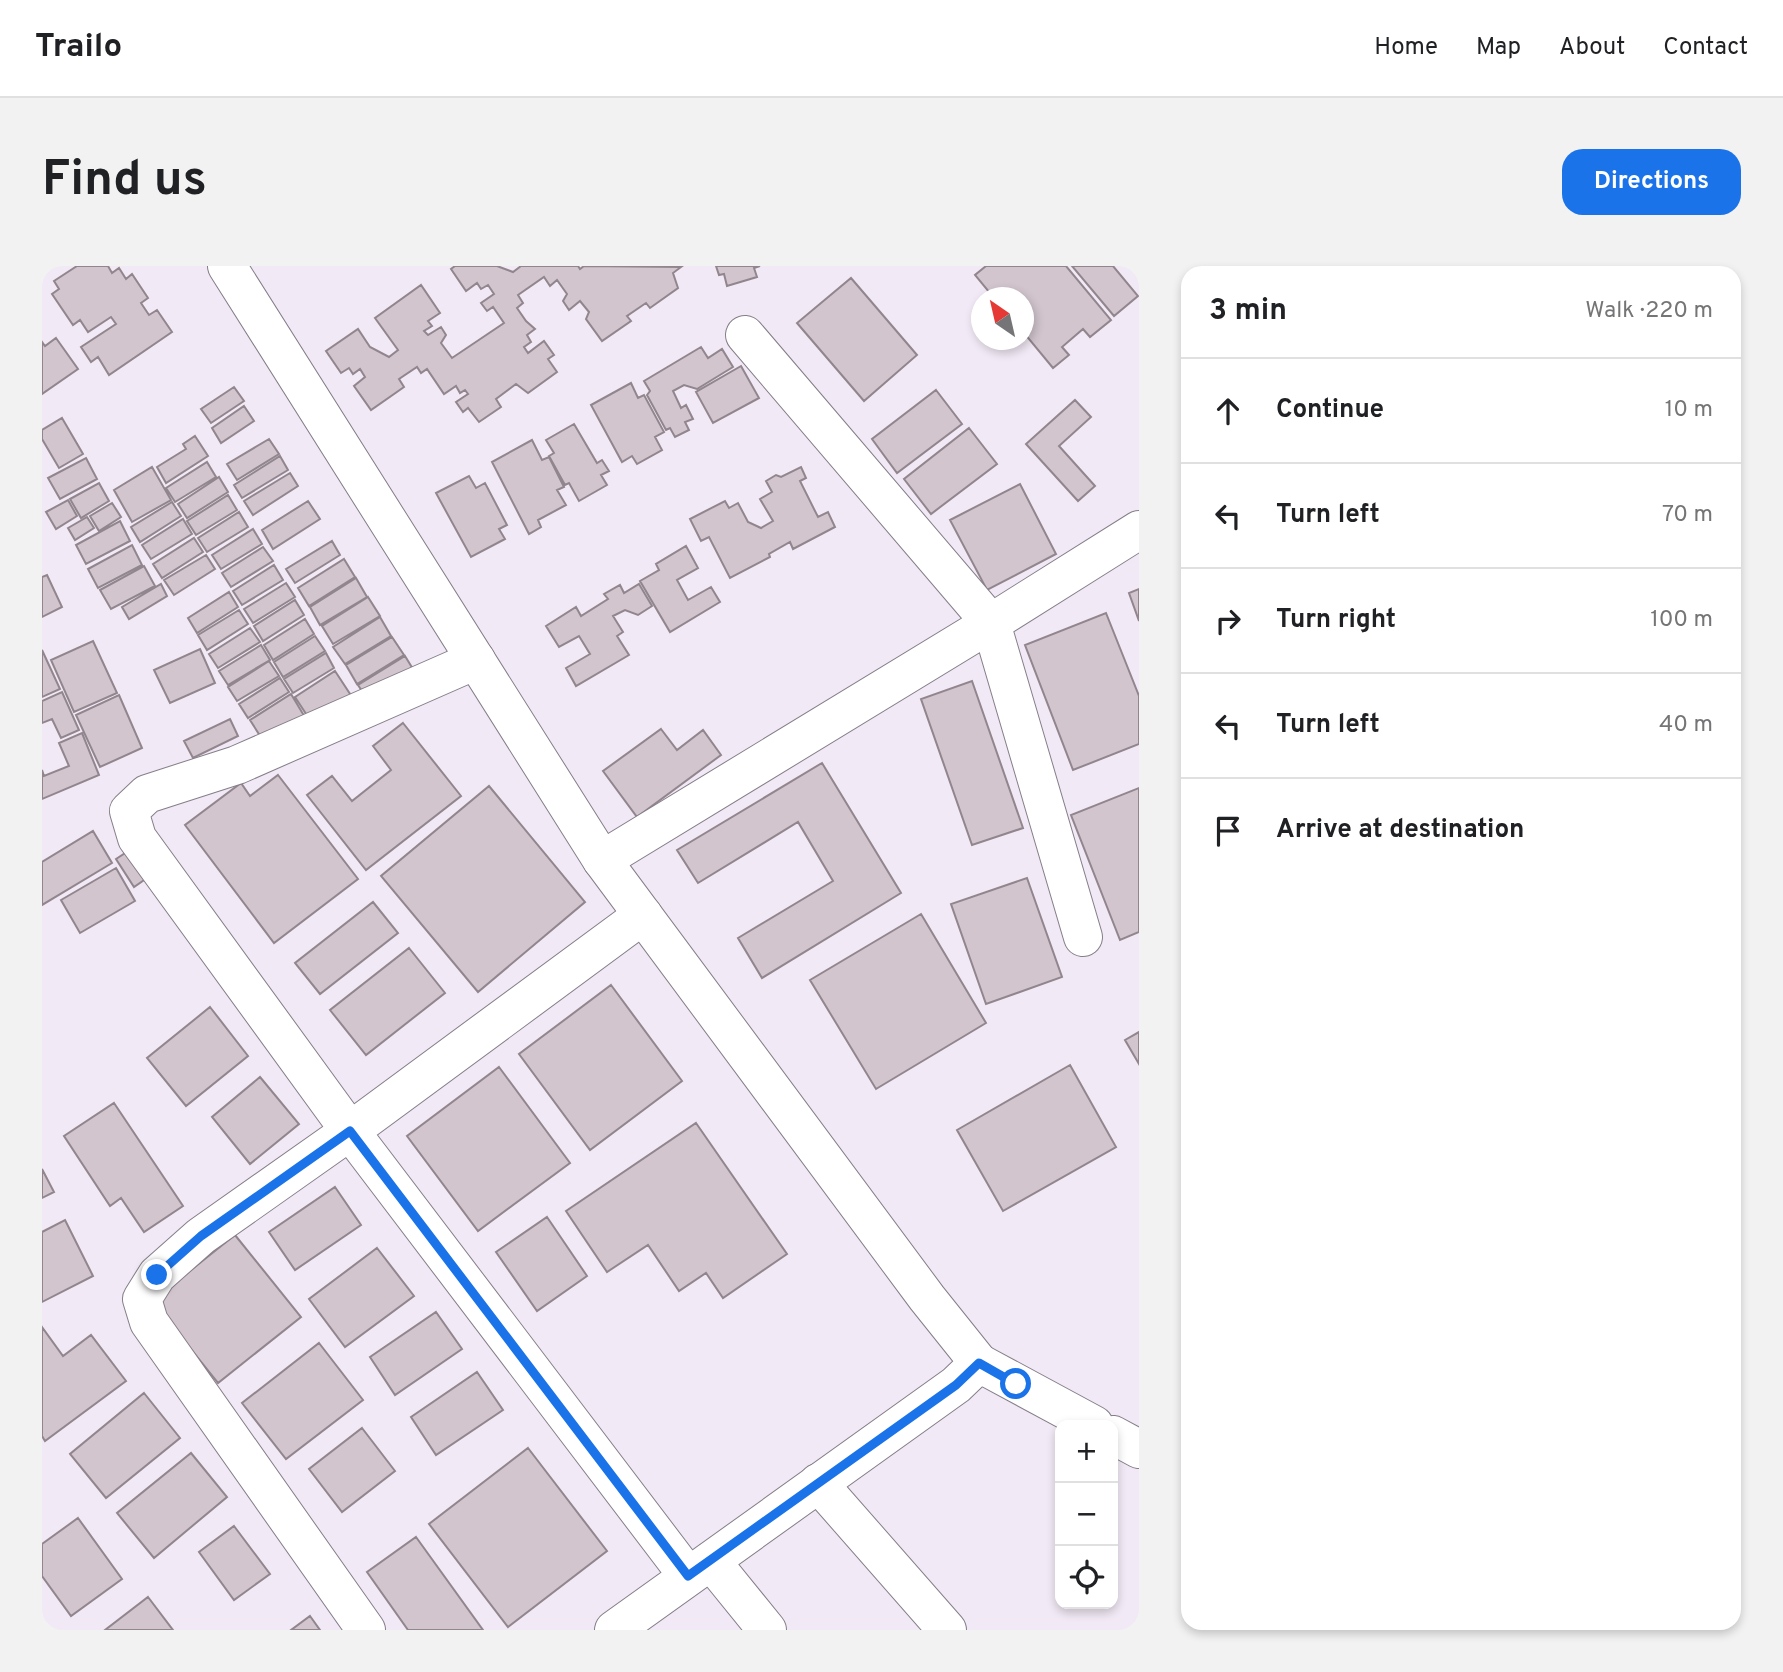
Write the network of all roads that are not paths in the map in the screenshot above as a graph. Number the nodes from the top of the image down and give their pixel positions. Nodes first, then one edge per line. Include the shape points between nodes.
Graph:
1 (227, 266) edge
2 (745, 335) dead end
3 (1139, 530) edge
4 (991, 623) junction
5 (475, 660) junction
6 (602, 860) junction
7 (643, 915) junction
8 (1083, 937) dead end
9 (350, 1131) junction
10 (979, 1363) junction
11 (1085, 1420) edge
12 (1118, 1438) edge
13 (1139, 1449) edge
14 (818, 1483) junction
15 (699, 1568) junction
16 (366, 1630) edge
17 (614, 1630) edge
18 (768, 1630) edge
19 (947, 1630) edge

1 - 5 street
2 - 4 street
3 - 4 street
4 - 6 street
4 - 8 street
5 - 6 street
5 - 9 street via 237,765 147,794 129,811 137,838
6 - 7 street
7 - 9 street
7 - 10 street
9 - 15 street
9 - 16 street via 201,1236 157,1275 142,1299 149,1322
10 - 11 street
10 - 14 street via 956,1385
12 - 13 street
14 - 15 street
14 - 19 street
15 - 17 street
15 - 18 street

